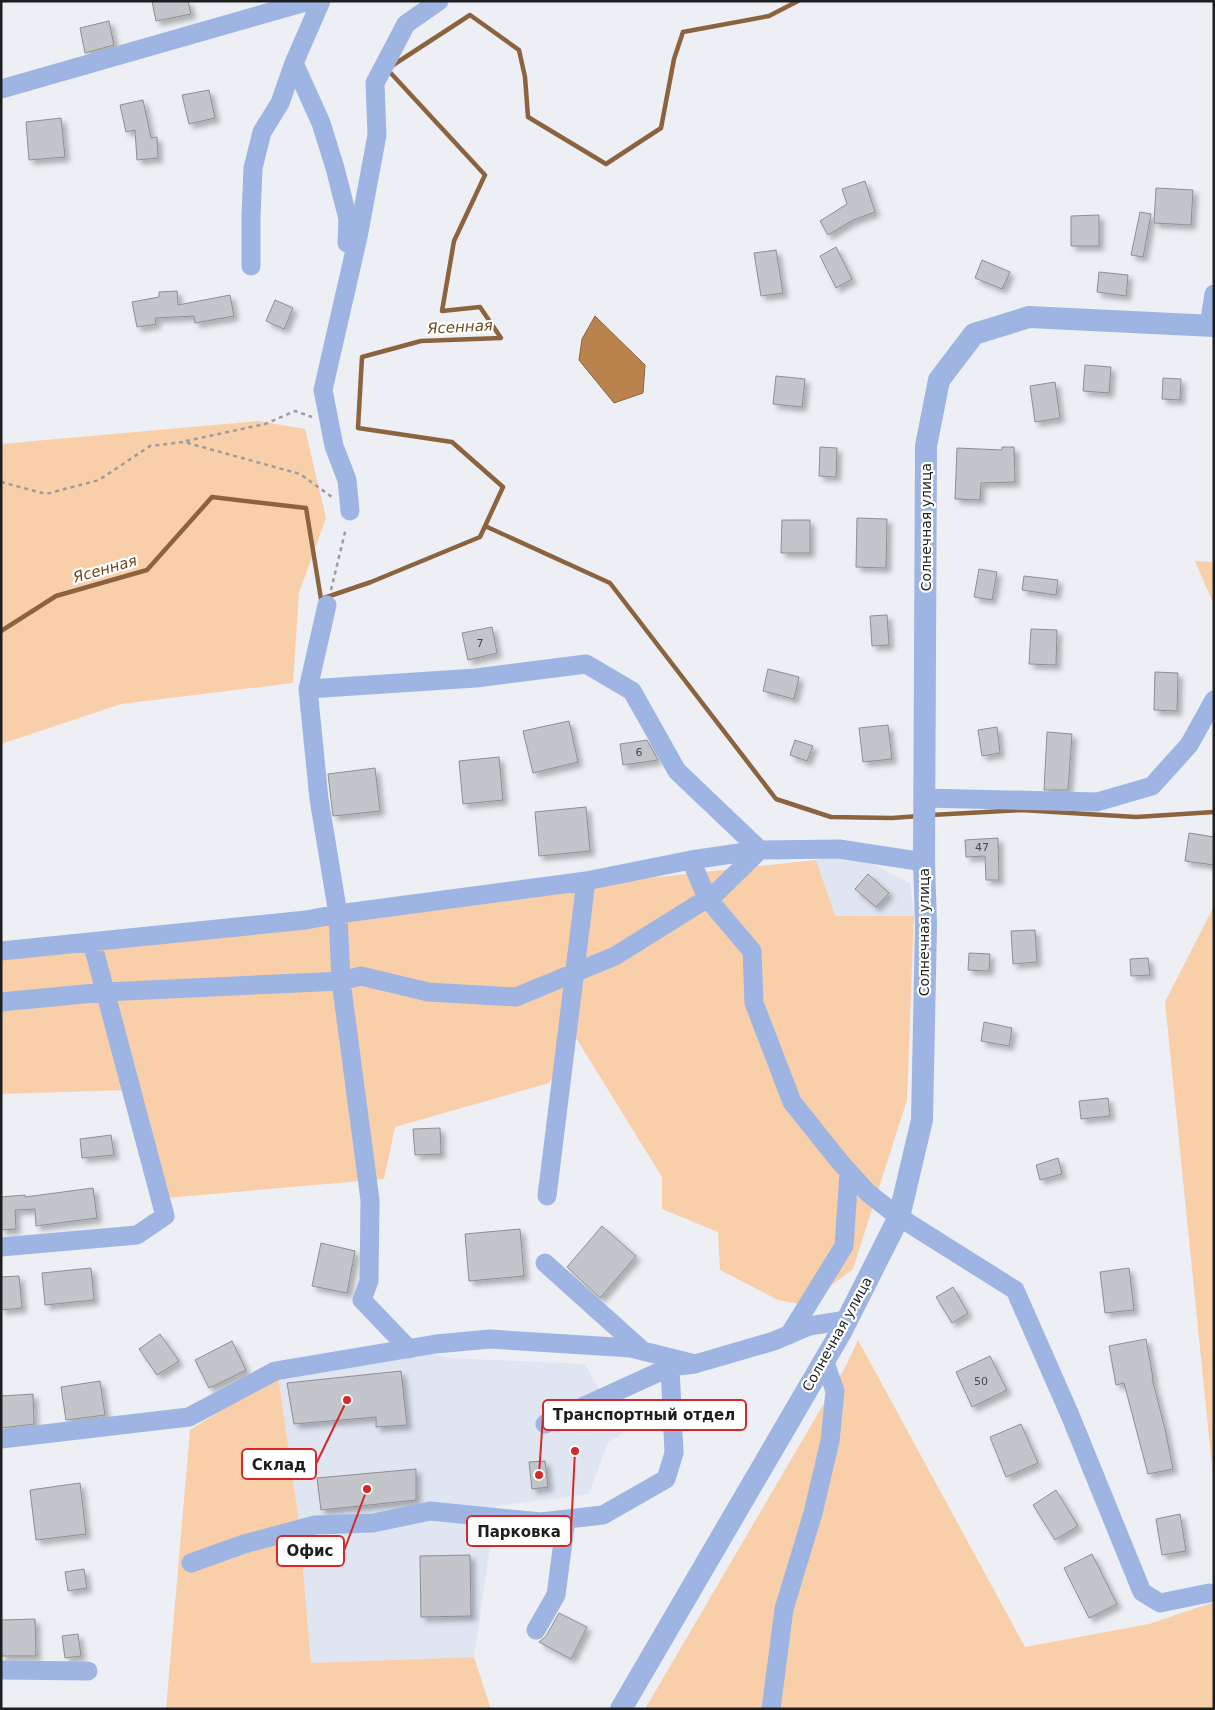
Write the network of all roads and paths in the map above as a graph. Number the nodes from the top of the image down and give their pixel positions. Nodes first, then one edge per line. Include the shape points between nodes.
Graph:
1 (309, 1) edge
2 (321, 1) edge
3 (439, 1) edge
4 (294, 64) junction
5 (1, 89) edge
6 (251, 266) dead end
7 (344, 294) junction
8 (1214, 294) edge
9 (1211, 326) edge
10 (316, 418) dead end
11 (184, 442) junction
12 (1, 482) edge
13 (350, 511) junction
14 (329, 596) joint
15 (308, 689) junction
16 (1214, 700) edge
17 (924, 798) junction
18 (760, 850) junction
19 (691, 860) junction
20 (924, 862) junction
21 (586, 881) junction
22 (707, 898) junction
23 (338, 914) junction
24 (92, 942) junction
25 (1, 951) edge
26 (575, 972) junction
27 (341, 981) junction
28 (105, 992) junction
29 (1, 1002) edge
30 (850, 1173) junction
31 (547, 1196) dead end
32 (899, 1216) junction
33 (1, 1248) edge
34 (545, 1263) dead end
35 (847, 1320) junction
36 (788, 1335) junction
37 (409, 1349) junction
38 (643, 1351) junction
39 (824, 1360) junction
40 (695, 1364) junction
41 (670, 1367) junction
42 (545, 1424) dead end
43 (1, 1439) edge
44 (566, 1519) junction
45 (191, 1563) dead end
46 (1209, 1593) dead end
47 (536, 1630) dead end
48 (1, 1670) edge
49 (88, 1671) dead end
50 (621, 1709) edge
51 (770, 1709) edge

1 - 5 street
2 - 4 street
3 - 7 street via 406,24 375,83 378,135
4 - 6 street via 280,103 262,132 253,168
4 - 7 street via 321,123 348,219
7 - 13 street via 322,390 334,446 347,480
8 - 9 street
9 - 17 street, Солнечная улица via 1029,317 974,334 939,380 926,446
10 - 11 path via 295,411 265,424
11 - 12 path via 150,446 99,480 46,494
11 - 13 path via 300,474
13 - 14 path
14 - 15 street
15 - 18 street via 476,678 586,664 632,691 677,772
15 - 23 street via 319,799
16 - 17 street via 1189,745 1152,786 1097,802
17 - 20 street, Солнечная улица
18 - 19 street
18 - 20 street via 840,849
18 - 22 street
19 - 21 street
19 - 22 street
20 - 32 street, Солнечная улица via 922,1120
21 - 23 street
21 - 26 street
22 - 26 street via 614,956
22 - 30 street via 752,951 754,1003 792,1102
23 - 24 street
23 - 27 street
24 - 25 street
24 - 28 street
26 - 27 street via 516,997 428,992 362,976
26 - 31 street
27 - 28 street
27 - 37 street via 370,1200 369,1281 362,1300
28 - 29 street
28 - 33 street via 165,1216 137,1235
30 - 32 street via 868,1194
30 - 36 street via 844,1246
32 - 35 street, Солнечная улица
32 - 46 street via 1016,1290 1142,1592 1160,1603
34 - 38 street
35 - 36 street via 809,1326
35 - 39 street, Солнечная улица
36 - 40 street
37 - 38 street via 490,1339
37 - 43 street via 275,1371 189,1417
38 - 40 street
39 - 50 street, Солнечная улица
39 - 51 street via 835,1391 830,1441 813,1513 784,1609
40 - 41 street
41 - 42 street
41 - 44 street via 674,1453 666,1479 603,1515
44 - 45 street via 541,1522 430,1511 373,1523 315,1525 244,1544
44 - 47 street via 556,1595
48 - 49 street

